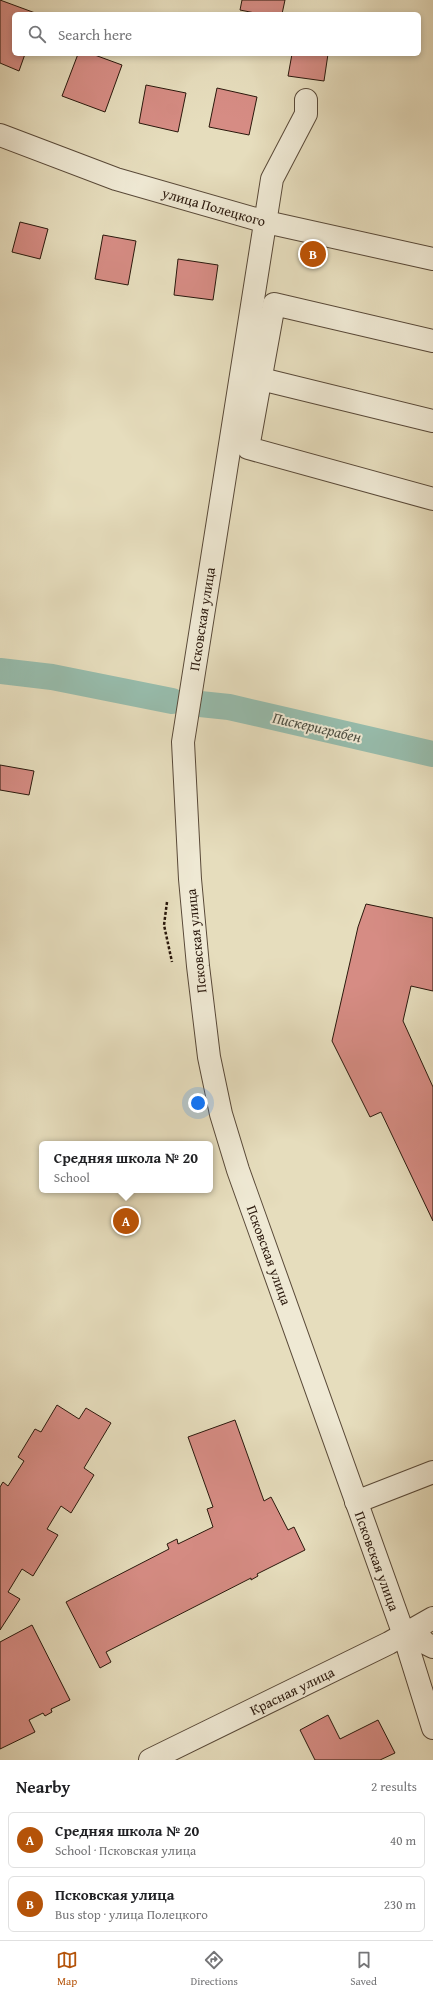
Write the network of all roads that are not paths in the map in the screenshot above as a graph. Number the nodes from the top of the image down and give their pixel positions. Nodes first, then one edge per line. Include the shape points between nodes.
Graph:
1 (306, 100) dead end
2 (0, 135) edge
3 (266, 222) junction
4 (433, 259) edge
5 (433, 341) edge
6 (261, 379) junction
7 (433, 421) edge
8 (433, 499) edge
9 (433, 1472) edge
10 (356, 1502) junction
11 (423, 1621) edge
12 (433, 1647) edge
13 (433, 1728) edge
14 (150, 1760) edge

1 - 3 street, Псковская улица via 306,114 272,179
2 - 3 street, улица Полецкого via 116,179
3 - 4 street, улица Полецкого
3 - 10 street, Псковская улица via 183,742 190,879 209,1057 221,1114 238,1170
5 - 6 street via 274,304
6 - 7 street
6 - 8 street via 248,448
9 - 10 street
10 - 11 street, Псковская улица
11 - 12 street via 425,1643
11 - 13 street, Псковская улица
11 - 14 street, Красная улица

